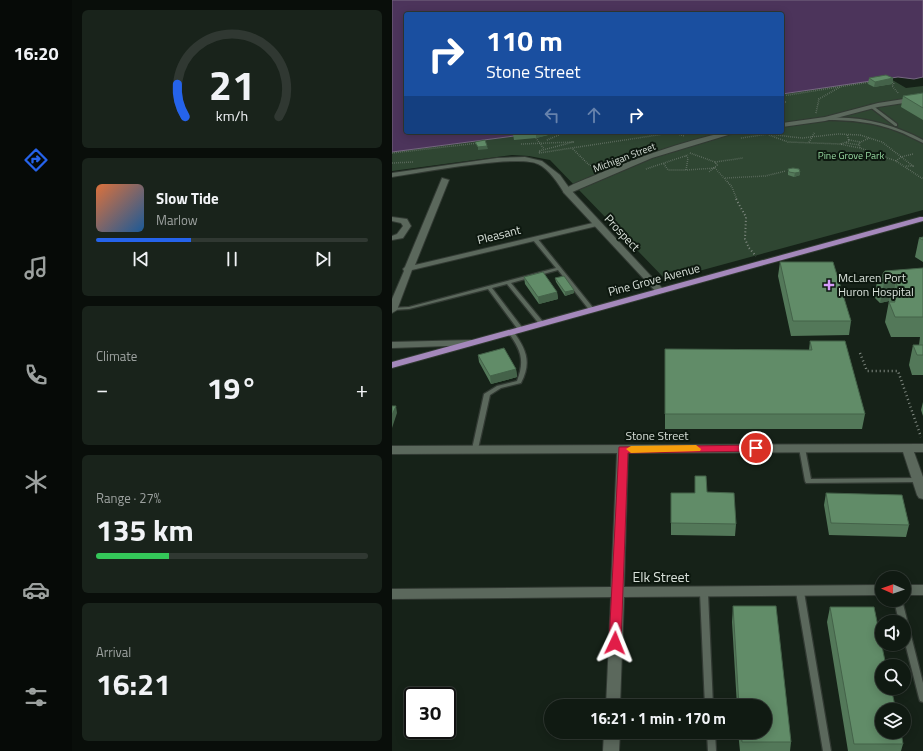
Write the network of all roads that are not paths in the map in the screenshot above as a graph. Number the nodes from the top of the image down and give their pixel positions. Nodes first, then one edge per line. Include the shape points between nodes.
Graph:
1 (923, 98) edge
2 (872, 106) junction
3 (825, 119) junction
4 (784, 125) edge
5 (907, 132) junction
6 (737, 135) edge
7 (923, 142) edge
8 (392, 175) edge
9 (445, 180) dead end
10 (568, 192) junction
11 (392, 219) edge
12 (923, 219) edge
13 (597, 224) junction
14 (392, 238) edge
15 (535, 239) junction
16 (407, 269) junction
17 (558, 269) junction
18 (508, 282) junction
19 (489, 287) junction
20 (660, 291) junction
21 (392, 309) edge
22 (592, 310) junction
23 (542, 324) junction
24 (521, 330) junction
25 (511, 332) junction
26 (471, 343) junction
27 (392, 345) edge
28 (392, 365) edge
29 (802, 448) junction
30 (908, 448) junction
31 (923, 448) edge
32 (475, 449) junction
33 (623, 449) junction
34 (392, 450) edge
35 (918, 480) junction
36 (923, 495) edge
37 (875, 590) edge
38 (911, 590) edge
39 (923, 590) edge
40 (800, 592) junction
41 (617, 593) junction
42 (704, 593) junction
43 (392, 594) edge
44 (911, 651) edge
45 (923, 698) edge
46 (613, 699) edge
47 (710, 699) edge
48 (612, 739) edge
49 (711, 739) edge
50 (611, 751) edge
51 (712, 751) edge
52 (827, 751) edge

1 - 2 street
2 - 3 street
2 - 5 lane
3 - 4 street
3 - 5 lane via 866,121
5 - 7 lane
6 - 10 street, Michigan Street via 703,139 670,150 605,174
8 - 10 street, Prospect via 497,160 525,159 546,166
9 - 16 street
10 - 13 street, Prospect
11 - 14 street via 404,221 407,226 400,236
12 - 20 main road, Pine Grove Avenue
13 - 15 street, Pleasant
13 - 20 street, Prospect
15 - 16 street, Pleasant
15 - 17 lane
16 - 21 street
17 - 18 lane
17 - 22 lane
18 - 19 lane
18 - 23 lane
19 - 21 lane via 409,308
19 - 24 lane
20 - 22 main road, Pine Grove Avenue
22 - 23 main road, Pine Grove Avenue
23 - 24 main road, Pine Grove Avenue
24 - 25 main road, Pine Grove Avenue
25 - 26 main road, Pine Grove Avenue
25 - 32 lane via 523,348 525,369 519,382 499,387 487,394
26 - 27 street
26 - 28 main road, Pine Grove Avenue
29 - 30 street, Stone Street
29 - 33 street, Stone Street
29 - 35 lane via 808,481
30 - 31 street, Stone Street
30 - 35 street
32 - 33 street, Stone Street
32 - 34 street, Stone Street
33 - 41 street
35 - 36 street
37 - 40 street, Elk Street
38 - 39 street
40 - 42 street, Elk Street
40 - 52 lane
41 - 42 street, Elk Street
41 - 43 street, Elk Street
41 - 46 street
42 - 47 lane
44 - 45 lane
48 - 50 street
49 - 51 lane

